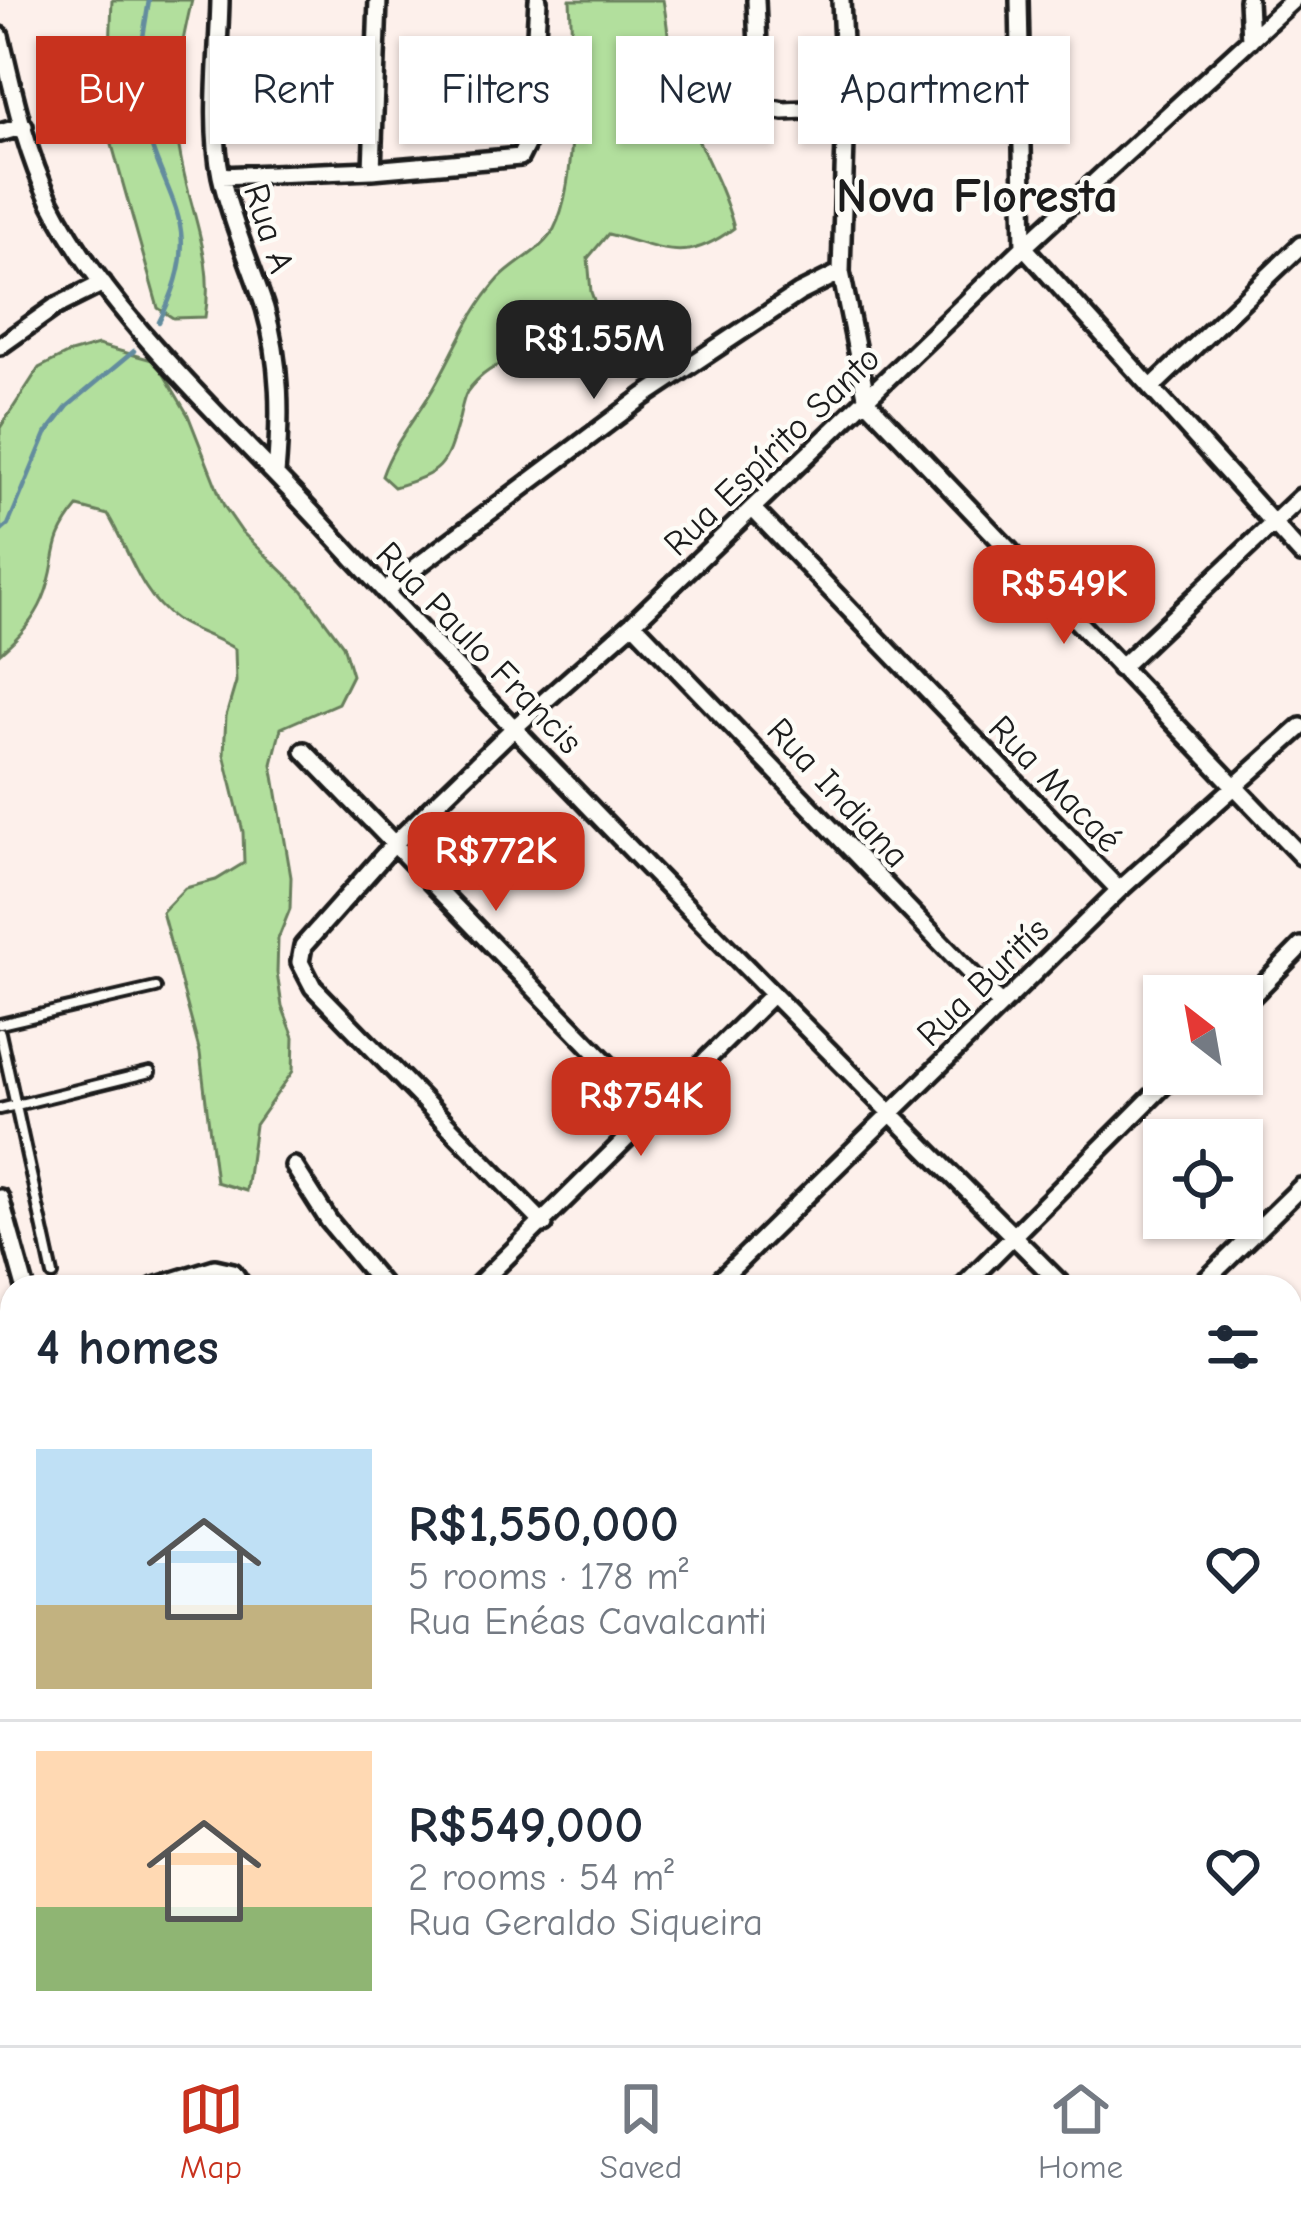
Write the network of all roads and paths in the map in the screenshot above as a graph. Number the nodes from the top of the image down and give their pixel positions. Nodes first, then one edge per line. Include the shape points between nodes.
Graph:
1 (220, 0) edge
2 (379, 0) edge
3 (538, 0) edge
4 (756, 0) edge
5 (841, 0) edge
6 (1019, 0) edge
7 (1248, 0) edge
8 (1293, 0) edge
9 (0, 36) edge
10 (843, 36) edge
11 (1250, 40) junction
12 (798, 110) edge
13 (23, 126) junction
14 (0, 134) edge
15 (845, 144) edge
16 (372, 170) junction
17 (221, 176) junction
18 (1301, 245) edge
19 (1024, 247) junction
20 (841, 272) junction
21 (103, 283) junction
22 (0, 346) edge
23 (1151, 388) junction
24 (867, 401) junction
25 (276, 474) junction
26 (1301, 497) edge
27 (753, 509) junction
28 (1273, 524) junction
29 (1301, 554) edge
30 (384, 591) junction
31 (633, 623) junction
32 (1120, 668) junction
33 (1301, 727) edge
34 (514, 728) junction
35 (304, 752) dead end
36 (1236, 787) junction
37 (393, 845) junction
38 (1301, 856) edge
39 (1119, 890) junction
40 (1301, 946) edge
41 (1263, 985) edge
42 (156, 988) dead end
43 (772, 994) junction
44 (1000, 1004) junction
45 (0, 1028) edge
46 (150, 1072) dead end
47 (1154, 1095) edge
48 (14, 1105) junction
49 (0, 1108) edge
50 (653, 1111) junction
51 (889, 1114) junction
52 (294, 1166) dead end
53 (1301, 1187) edge
54 (0, 1198) edge
55 (544, 1224) junction
56 (1014, 1238) junction
57 (22, 1275) edge
58 (53, 1275) dead end
59 (199, 1275) edge
60 (235, 1275) edge
61 (374, 1275) edge
62 (489, 1275) edge
63 (725, 1275) edge
64 (975, 1275) edge
65 (1052, 1275) edge
66 (1211, 1275) edge

1 - 17 street, Rua A
2 - 16 street
3 - 16 street via 527,148 515,160
4 - 12 street via 760,95 767,108
5 - 10 street
6 - 19 street
7 - 11 street
8 - 11 street, Rua Espírito Santo
9 - 13 street, Rua Paulo Francis
11 - 19 street, Rua Espírito Santo
13 - 14 street
13 - 21 street, Rua Paulo Francis via 49,200
15 - 20 street
16 - 17 street
17 - 25 street, Rua A via 276,356
18 - 23 street
19 - 23 street
19 - 24 street, Rua Espírito Santo
20 - 24 street
20 - 30 street via 644,396
21 - 22 street
21 - 25 street, Rua Paulo Francis
23 - 28 street
24 - 27 street, Rua Espírito Santo
24 - 32 street
25 - 30 street, Rua Paulo Francis
26 - 28 street
27 - 31 street, Rua Espírito Santo
27 - 39 street, Rua Macaé
28 - 29 street
28 - 32 street
30 - 34 street, Rua Paulo Francis
31 - 34 street, Rua Espírito Santo
31 - 44 street, Rua Indiana
32 - 36 street
33 - 36 street, Rua Buritís
34 - 37 street, Rua Espírito Santo
34 - 43 street, Rua Paulo Francis
35 - 37 street
36 - 38 street
36 - 39 street, Rua Buritís
37 - 50 street
37 - 55 street, Rua Espírito Santo via 308,940 303,971
39 - 44 street, Rua Buritís
40 - 41 street
42 - 45 lane
43 - 50 street
43 - 51 street, Rua Paulo Francis
44 - 51 street, Rua Buritís
45 - 48 lane
46 - 48 lane
47 - 56 street
48 - 49 lane
48 - 58 lane
50 - 55 street
51 - 56 street, Rua Paulo Francis
51 - 63 street, Rua Buritís
52 - 61 street
53 - 66 street
54 - 57 street
55 - 62 street
56 - 64 street
56 - 65 street, Rua Paulo Francis
59 - 60 street via 225,1268

